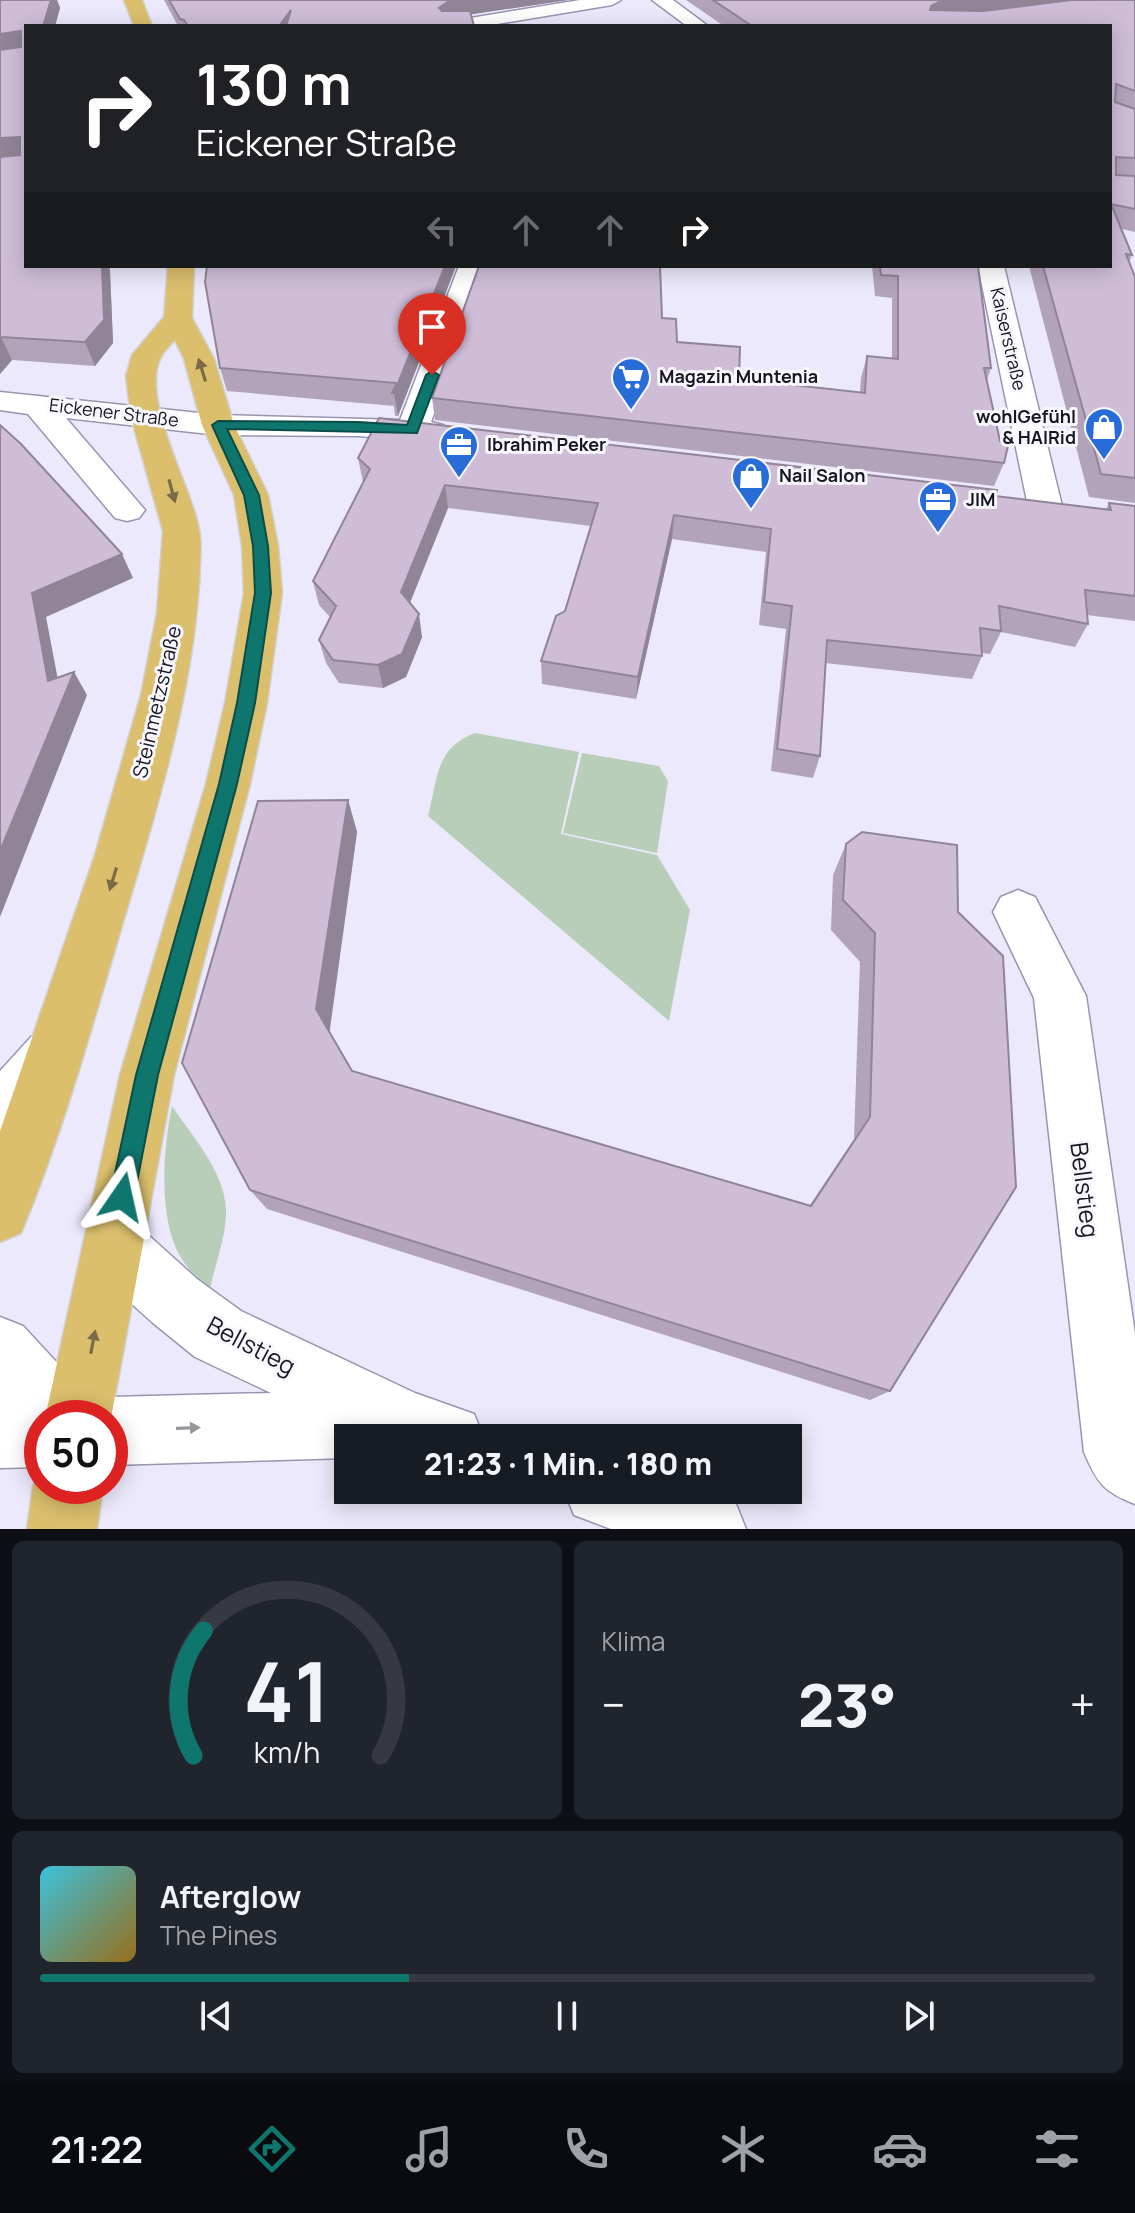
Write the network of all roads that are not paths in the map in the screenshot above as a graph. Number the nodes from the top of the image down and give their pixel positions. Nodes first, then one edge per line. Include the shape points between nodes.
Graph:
1 (133, 0) edge
2 (612, 0) edge
3 (661, 0) edge
4 (142, 24) edge
5 (492, 24) edge
6 (696, 24) edge
7 (181, 268) edge
8 (471, 268) edge
9 (991, 268) edge
10 (178, 318) junction
11 (0, 401) edge
12 (37, 404) junction
13 (146, 417) junction
14 (218, 425) junction
15 (412, 430) junction
16 (459, 435) edge
17 (1045, 506) edge
18 (127, 510) dead end
19 (1018, 912) dead end
20 (60, 1045) junction
21 (0, 1112) edge
22 (0, 1212) edge
23 (113, 1245) junction
24 (0, 1349) edge
25 (46, 1400) edge
26 (82, 1400) edge
27 (415, 1424) edge
28 (334, 1430) edge
29 (128, 1431) edge
30 (24, 1433) edge
31 (0, 1434) edge
32 (1135, 1470) edge
33 (65, 1504) edge
34 (639, 1504) edge
35 (62, 1529) edge
36 (711, 1529) edge

1 - 4 main road
2 - 5 street via 497,17
3 - 6 street
7 - 10 main road
8 - 15 street
9 - 17 street, Kaiserstraße
10 - 13 main road, Steinmetzstraße via 144,361
14 -> 10 main road via 199,359
11 - 12 street, Eickener Straße
12 - 13 street, Eickener Straße
12 - 18 street
13 - 14 street, Eickener Straße
13 -> 20 main road, Steinmetzstraße via 181,528 176,623 162,702
14 - 15 street, Eickener Straße
14 - 23 main road via 251,495 263,593 258,634 228,784 147,1075
15 - 16 street, Eickener Straße
19 - 32 street, Bellstieg via 1060,996 1118,1452
20 - 21 street, Steinmetzstraße
20 - 22 main road, Steinmetzstraße
26 -> 23 main road
23 - 27 street, Bellstieg via 218,1334
24 - 25 street
29 -> 28 street, Bellstieg
30 - 31 street
33 - 35 main road
34 - 36 street

